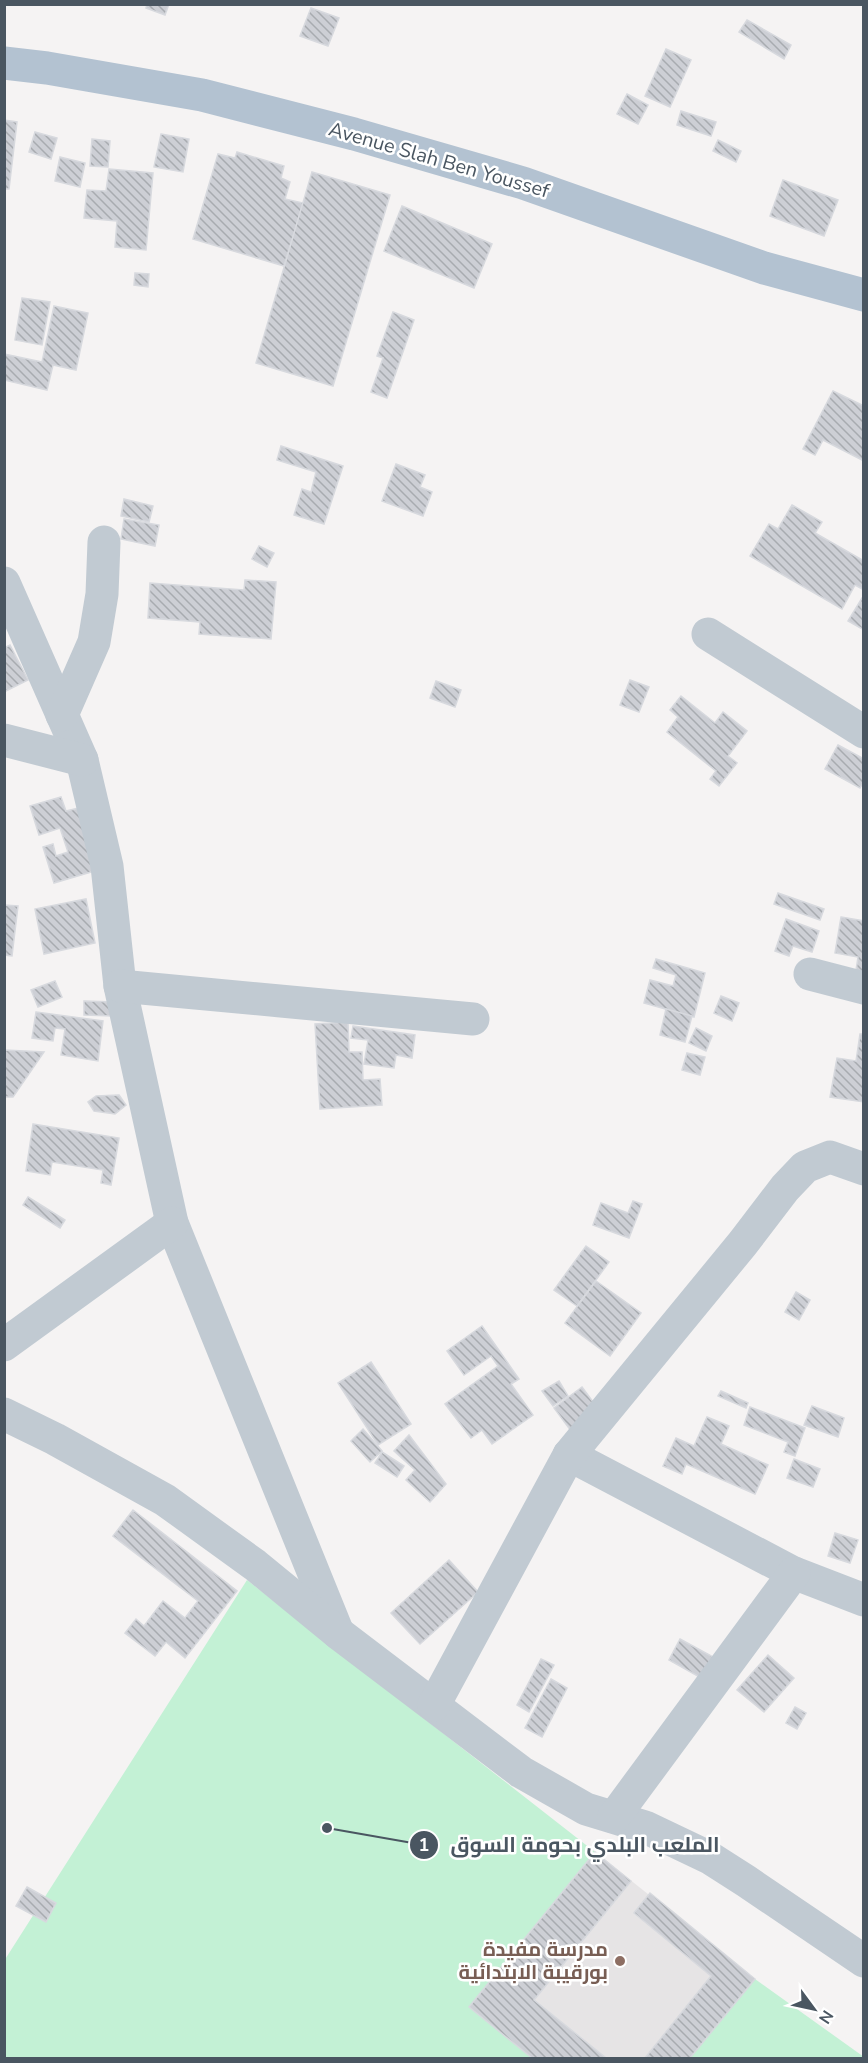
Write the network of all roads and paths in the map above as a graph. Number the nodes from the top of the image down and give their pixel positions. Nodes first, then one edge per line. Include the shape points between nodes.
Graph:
1 (4, 63) edge
2 (864, 295) edge
3 (104, 542) dead end
4 (4, 584) edge
5 (708, 634) dead end
6 (62, 715) junction
7 (864, 732) edge
8 (4, 740) edge
9 (82, 760) junction
10 (810, 974) dead end
11 (120, 986) junction
12 (864, 988) edge
13 (473, 1019) dead end
14 (864, 1169) edge
15 (172, 1223) junction
16 (4, 1345) edge
17 (4, 1414) edge
18 (569, 1455) junction
19 (794, 1573) junction
20 (864, 1600) edge
21 (338, 1633) junction
22 (434, 1705) junction
23 (614, 1817) junction
24 (864, 1961) edge

1 - 2 main road, Avenue Slah Ben Youssef via 201,95 354,134 522,183 764,268
3 - 6 street via 102,594 94,642
4 - 6 street
5 - 7 street
6 - 9 street
8 - 9 street
9 - 11 street via 107,866
10 - 12 street
11 - 13 street
11 - 15 street
14 - 18 street via 831,1157 805,1167
15 - 16 street
15 - 21 street
17 - 21 street via 165,1500 255,1565
18 - 19 street
18 - 22 street
19 - 20 street
19 - 23 street
21 - 22 street
22 - 23 street via 521,1772 586,1809
23 - 24 street via 710,1858

